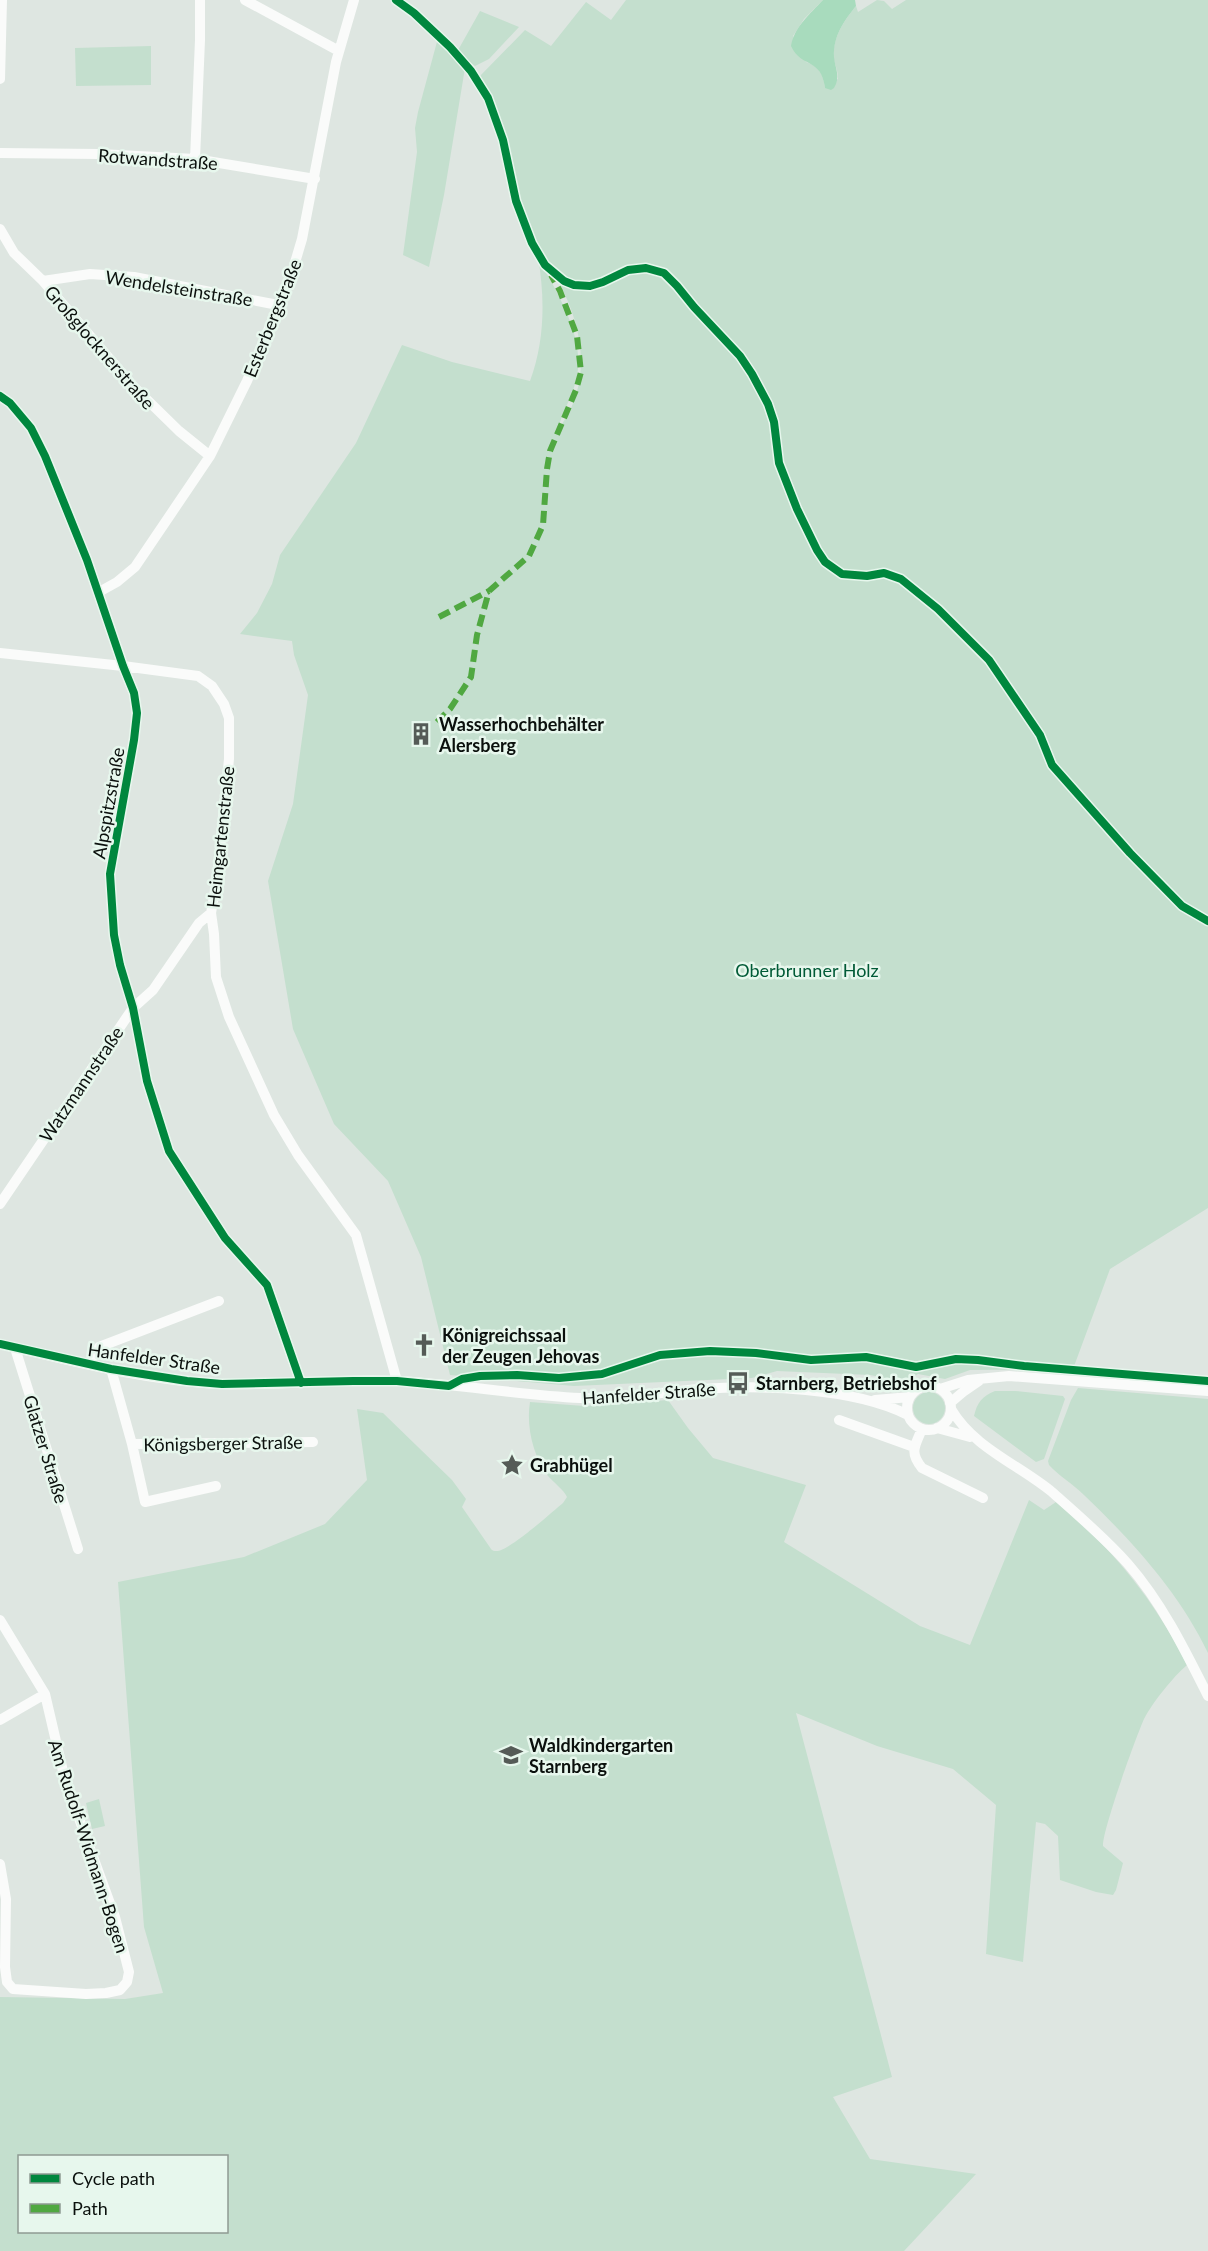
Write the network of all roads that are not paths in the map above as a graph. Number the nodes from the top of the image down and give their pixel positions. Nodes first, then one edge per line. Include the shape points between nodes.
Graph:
1 (2, 0) edge
2 (200, 0) edge
3 (245, 0) edge
4 (354, 0) edge
5 (339, 51) junction
6 (0, 79) edge
7 (0, 153) edge
8 (195, 159) junction
9 (315, 179) junction
10 (0, 230) edge
11 (43, 281) junction
12 (278, 305) junction
13 (0, 396) edge
14 (210, 456) junction
15 (99, 592) junction
16 (0, 653) edge
17 (123, 666) junction
18 (211, 913) junction
19 (133, 1008) junction
20 (0, 1204) edge
21 (219, 1301) dead end
22 (0, 1344) edge
23 (15, 1348) junction
24 (90, 1365) junction
25 (111, 1369) junction
26 (982, 1379) junction
27 (397, 1381) junction
28 (301, 1383) junction
29 (940, 1389) junction
30 (1208, 1391) edge
31 (910, 1396) junction
32 (869, 1400) junction
33 (950, 1406) junction
34 (908, 1415) junction
35 (838, 1420) dead end
36 (937, 1428) junction
37 (922, 1429) junction
38 (975, 1440) junction
39 (313, 1442) dead end
40 (132, 1444) junction
41 (914, 1447) junction
42 (216, 1486) dead end
43 (983, 1498) dead end
44 (78, 1549) dead end
45 (0, 1620) edge
46 (45, 1694) junction
47 (1208, 1696) edge
48 (0, 1720) edge
49 (0, 1864) edge

1 - 6 street
2 - 8 street
3 - 5 street
4 - 5 street, Esterbergstraße
5 - 9 street, Esterbergstraße
7 - 8 street, Rotwandstraße
8 - 9 street, Rotwandstraße
9 - 12 street, Esterbergstraße via 298,251
10 - 11 street, Großglocknerstraße via 14,253
11 - 12 street, Wendelsteinstraße via 90,274 134,277
11 - 14 street, Großglocknerstraße via 153,408
12 - 14 street, Esterbergstraße
13 - 15 street, Alpspitzstraße via 31,428
14 - 15 street, Esterbergstraße via 135,567
15 - 17 street, Alpspitzstraße
16 - 17 street, Heimgartenstraße
17 - 18 street, Heimgartenstraße via 198,676 212,686 229,718 229,759
17 - 19 street, Alpspitzstraße via 137,713 110,874 114,935
18 - 19 street, Watzmannstraße via 199,923 153,990
18 - 27 street, Heimgartenstraße via 216,977 229,1017 274,1115 356,1235
19 - 20 street, Watzmannstraße
19 - 28 street, Alpspitzstraße via 147,1081 169,1151 225,1238 267,1285
21 - 24 street via 99,1347
22 - 23 street, Hanfelder Straße
23 - 24 street, Hanfelder Straße
23 - 44 street, Glatzer Straße
24 - 25 street, Hanfelder Straße
25 - 28 street, Hanfelder Straße via 222,1384
25 - 40 street, Königsberger Straße
26 - 29 street
26 - 30 street via 1009,1376
26 - 33 street
27 - 28 street, Hanfelder Straße
27 - 32 street, Hanfelder Straße via 582,1399 726,1388 786,1390
29 - 31 street via 923,1386
29 - 33 street
31 - 32 street, Hanfelder Straße
31 - 34 street
32 - 34 street, Hanfelder Straße
33 - 36 street via 946,1421
33 - 38 street
34 - 37 street
35 - 41 street
36 - 37 street
36 - 38 street
37 - 41 street
38 - 47 street via 1039,1482 1088,1523 1128,1565 1164,1614
39 - 40 street, Königsberger Straße
40 - 42 street, Königsberger Straße via 145,1502
41 - 43 street via 915,1460 922,1468
45 - 46 street
46 - 48 street
46 - 49 street, Am Rudolf-Widmann-Bogen via 73,1805 115,1917 129,1972 120,1990 86,1994 13,1989 7,1982 5,1967 6,1899

